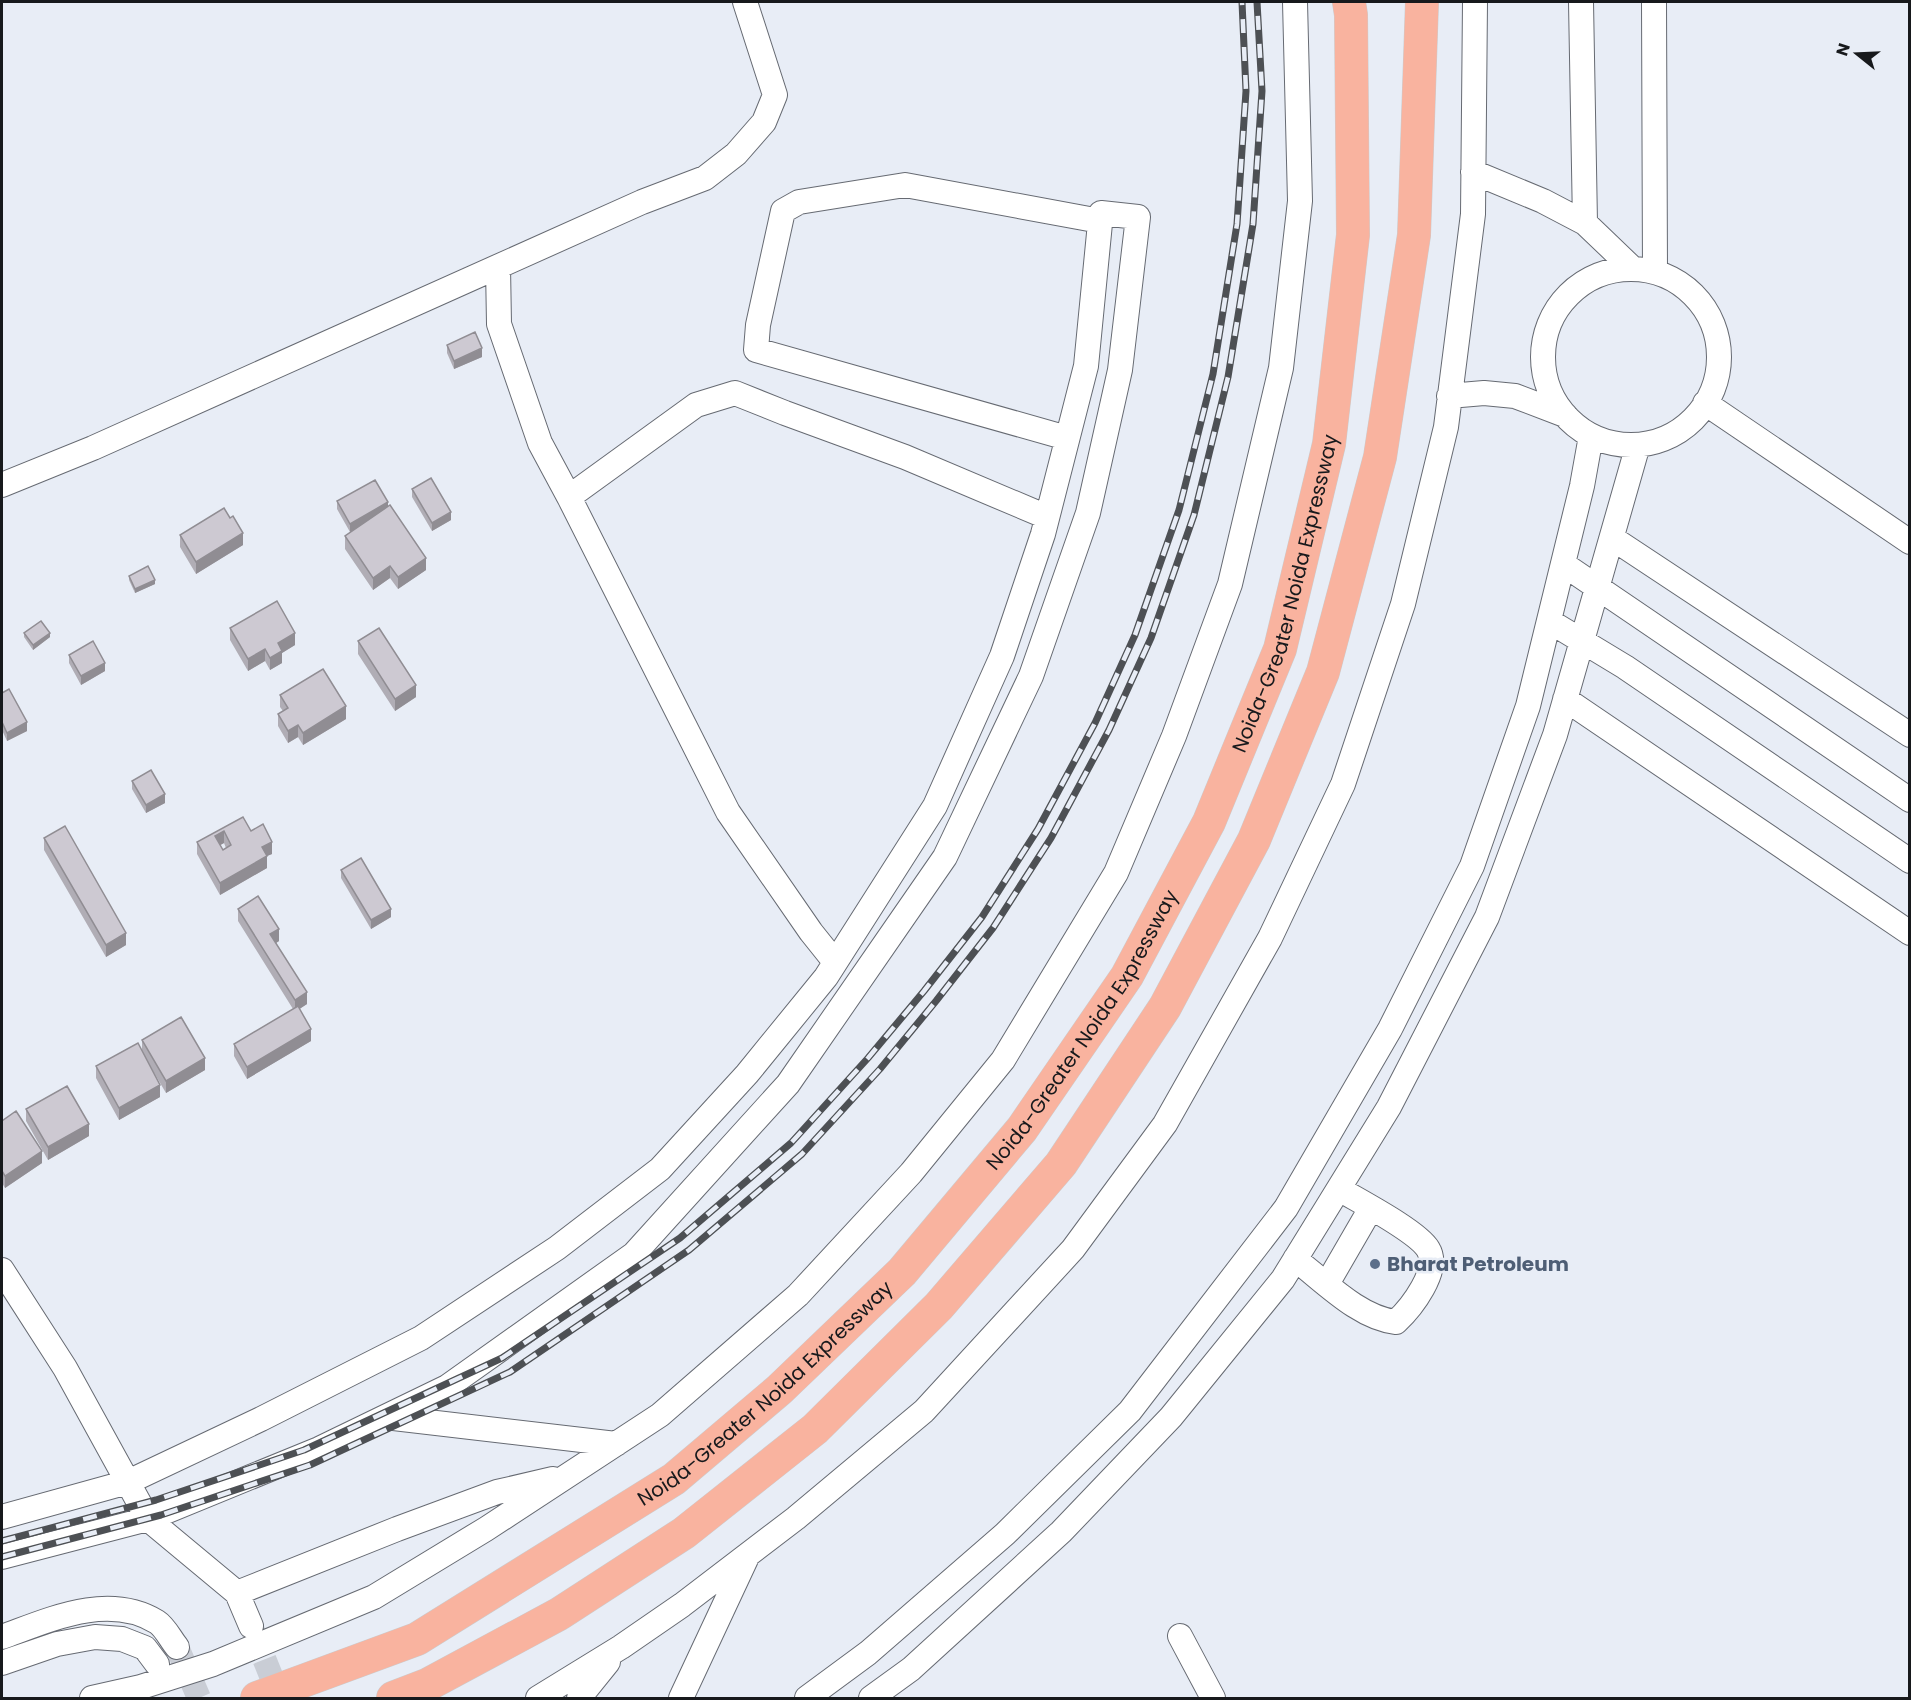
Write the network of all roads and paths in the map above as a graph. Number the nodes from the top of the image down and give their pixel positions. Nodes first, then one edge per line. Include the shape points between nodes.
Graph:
1 (745, 2) edge
2 (1295, 2) edge
3 (1349, 2) edge
4 (1422, 2) edge
5 (1475, 2) edge
6 (1581, 2) edge
7 (1654, 2) edge
8 (1473, 172) junction
9 (1100, 221) junction
10 (1585, 223) junction
11 (498, 267) junction
12 (1644, 270) junction
13 (1449, 396) junction
14 (1705, 403) junction
15 (1565, 415) junction
16 (1591, 436) junction
17 (1067, 438) junction
18 (1638, 445) junction
19 (2, 485) edge
20 (569, 497) junction
21 (1047, 517) junction
22 (1611, 538) junction
23 (1910, 542) edge
24 (1563, 564) junction
25 (1598, 586) junction
26 (1549, 621) junction
27 (1582, 641) junction
28 (1565, 699) junction
29 (1910, 735) edge
30 (1910, 800) edge
31 (1910, 861) edge
32 (1910, 933) edge
33 (835, 962) junction
34 (1339, 1189) junction
35 (1371, 1208) junction
36 (1295, 1259) junction
37 (2, 1270) edge
38 (1327, 1284) junction
39 (1217, 1298) junction
40 (1248, 1322) junction
41 (385, 1417) junction
42 (616, 1444) junction
43 (569, 1475) junction
44 (128, 1482) junction
45 (2, 1517) edge
46 (148, 1519) junction
47 (748, 1554) junction
48 (2, 1557) edge
49 (237, 1593) junction
50 (251, 1626) tunnel mouth
51 (1180, 1636) dead end
52 (2, 1637) edge
53 (177, 1647) tunnel mouth
54 (621, 1647) junction
55 (2, 1663) edge
56 (157, 1664) tunnel mouth
57 (92, 1698) edge
58 (257, 1698) edge
59 (393, 1698) edge
60 (538, 1698) edge
61 (579, 1698) edge
62 (681, 1698) edge
63 (807, 1698) edge
64 (871, 1698) edge
65 (1213, 1698) edge

1 - 11 street via 775,95 764,123 736,154 705,178
2 - 42 street via 1300,201 1281,368 1230,584 1174,736 1116,873 1003,1060 911,1173 798,1295 660,1415
3 - 58 highway, Noida-Greater Noida Expressway via 1353,235 1329,444 1280,649 1209,822 1127,976 1022,1129 902,1272 780,1390 674,1479 417,1640
4 - 59 highway via 1414,236 1380,457 1323,672 1254,840 1165,1007 1061,1164 939,1306 815,1429 684,1533 559,1614
5 - 8 street
6 - 10 street
7 - 12 street
8 - 10 street
8 - 13 street via 1473,214
9 - 17 street via 1086,366
9 - 17 street via 905,185 800,202 783,211 758,325 756,350
9 - 41 street via 1101,213 1138,217 1120,370 1088,513 1031,676 945,857 788,1084 634,1254 447,1387
10 - 12 street
11 - 19 street
11 - 20 street via 499,324 540,443
12 - 14 street via 1665,274 1693,293 1712,320 1720,353 1715,387
12 - 15 street via 1599,274 1570,292 1551,320 1543,353 1548,386
13 - 15 street via 1515,396
13 - 47 street via 1446,426 1403,604 1343,784 1270,938 1165,1124 1073,1249 924,1411
14 - 18 street via 1697,416 1671,436
14 - 23 street
15 - 16 street
16 - 18 street via 1614,444
16 - 24 street
17 - 21 street
18 - 22 street
20 - 21 street via 696,405 735,393 905,457
20 - 33 street via 728,812
21 - 33 street via 1002,656 934,806
22 - 25 street
22 - 29 street
24 - 25 street
24 - 26 street
25 - 27 street
25 - 30 street
26 - 27 street
26 - 39 street via 1528,706 1472,866 1390,1029 1286,1208
27 - 28 street
27 - 31 street
28 - 32 street
28 - 34 street via 1487,917 1389,1107
33 - 44 street via 747,1074 660,1169 557,1248 421,1338
34 - 35 street
34 - 36 street
35 - 38 street
35 - 38 street via 1416,1236 1428,1249 1432,1260 1416,1299 1396,1322 1382,1320
36 - 38 street
36 - 40 street
37 - 44 street via 65,1368
39 - 40 street
39 - 63 street via 1130,1411 1005,1534 868,1653
40 - 64 street via 1171,1417 1061,1532 911,1669
41 - 42 street
41 - 46 street via 319,1449
42 - 43 street
43 - 49 street via 497,1492
43 - 57 street via 374,1597 213,1664
44 - 45 street
44 - 46 street
46 - 48 street
46 - 49 street
47 - 54 street
47 - 62 street
49 - 50 street
51 - 65 street
52 - 53 street via 98,1608 130,1612 158,1623
54 - 60 street
54 - 61 street
55 - 56 street via 57,1644 95,1637 122,1639 144,1648

